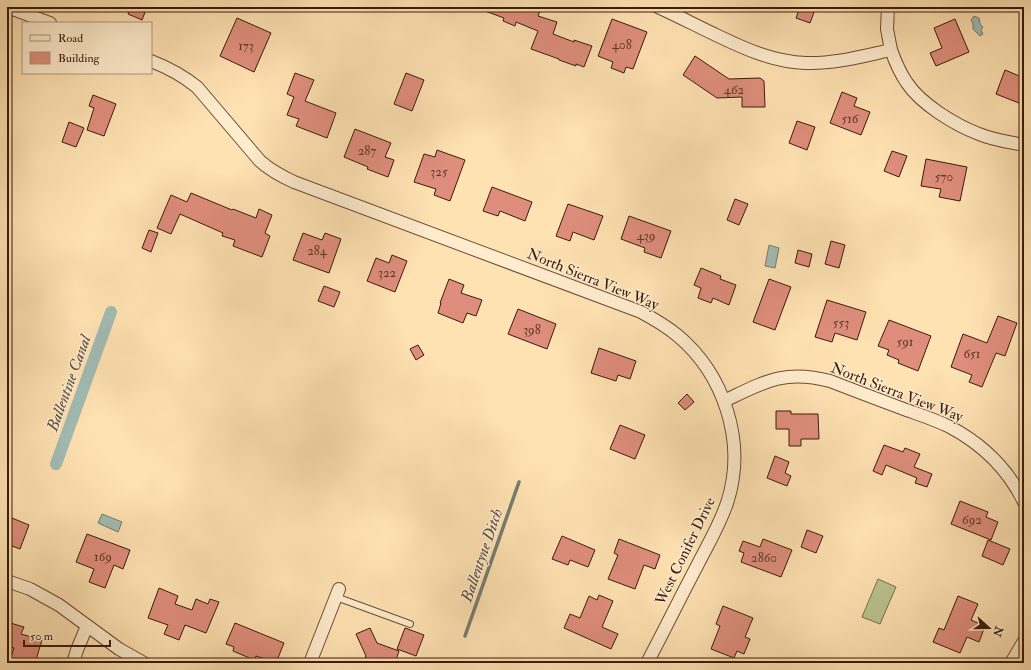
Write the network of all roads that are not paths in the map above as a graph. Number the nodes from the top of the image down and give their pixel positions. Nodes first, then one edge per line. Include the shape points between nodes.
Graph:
1 (7, 7) edge
2 (658, 7) edge
3 (888, 7) edge
4 (47, 22) edge
5 (891, 50) junction
6 (152, 61) edge
7 (1024, 145) edge
8 (724, 401) junction
9 (1024, 501) edge
10 (7, 581) edge
11 (338, 593) joint
12 (410, 624) dead end
13 (87, 626) junction
14 (1024, 641) edge
15 (74, 663) edge
16 (144, 663) edge
17 (310, 663) edge
18 (647, 663) edge
19 (1011, 663) edge

1 - 4 street
2 - 5 street via 744,48 790,62 820,63
3 - 5 street via 887,29
5 - 7 street via 907,84 928,105 968,129
6 - 8 street, North Sierra View Way via 175,71 197,87 255,156 282,176 654,319 676,334 696,354 712,376
8 - 9 street, North Sierra View Way via 777,378 803,376 830,381 937,421 961,433 997,462
8 - 18 street, West Conifer Drive via 734,444 728,498 719,524
10 - 13 street via 42,595
11 - 12 lane
11 - 17 street
13 - 15 street
13 - 16 street
14 - 19 street

